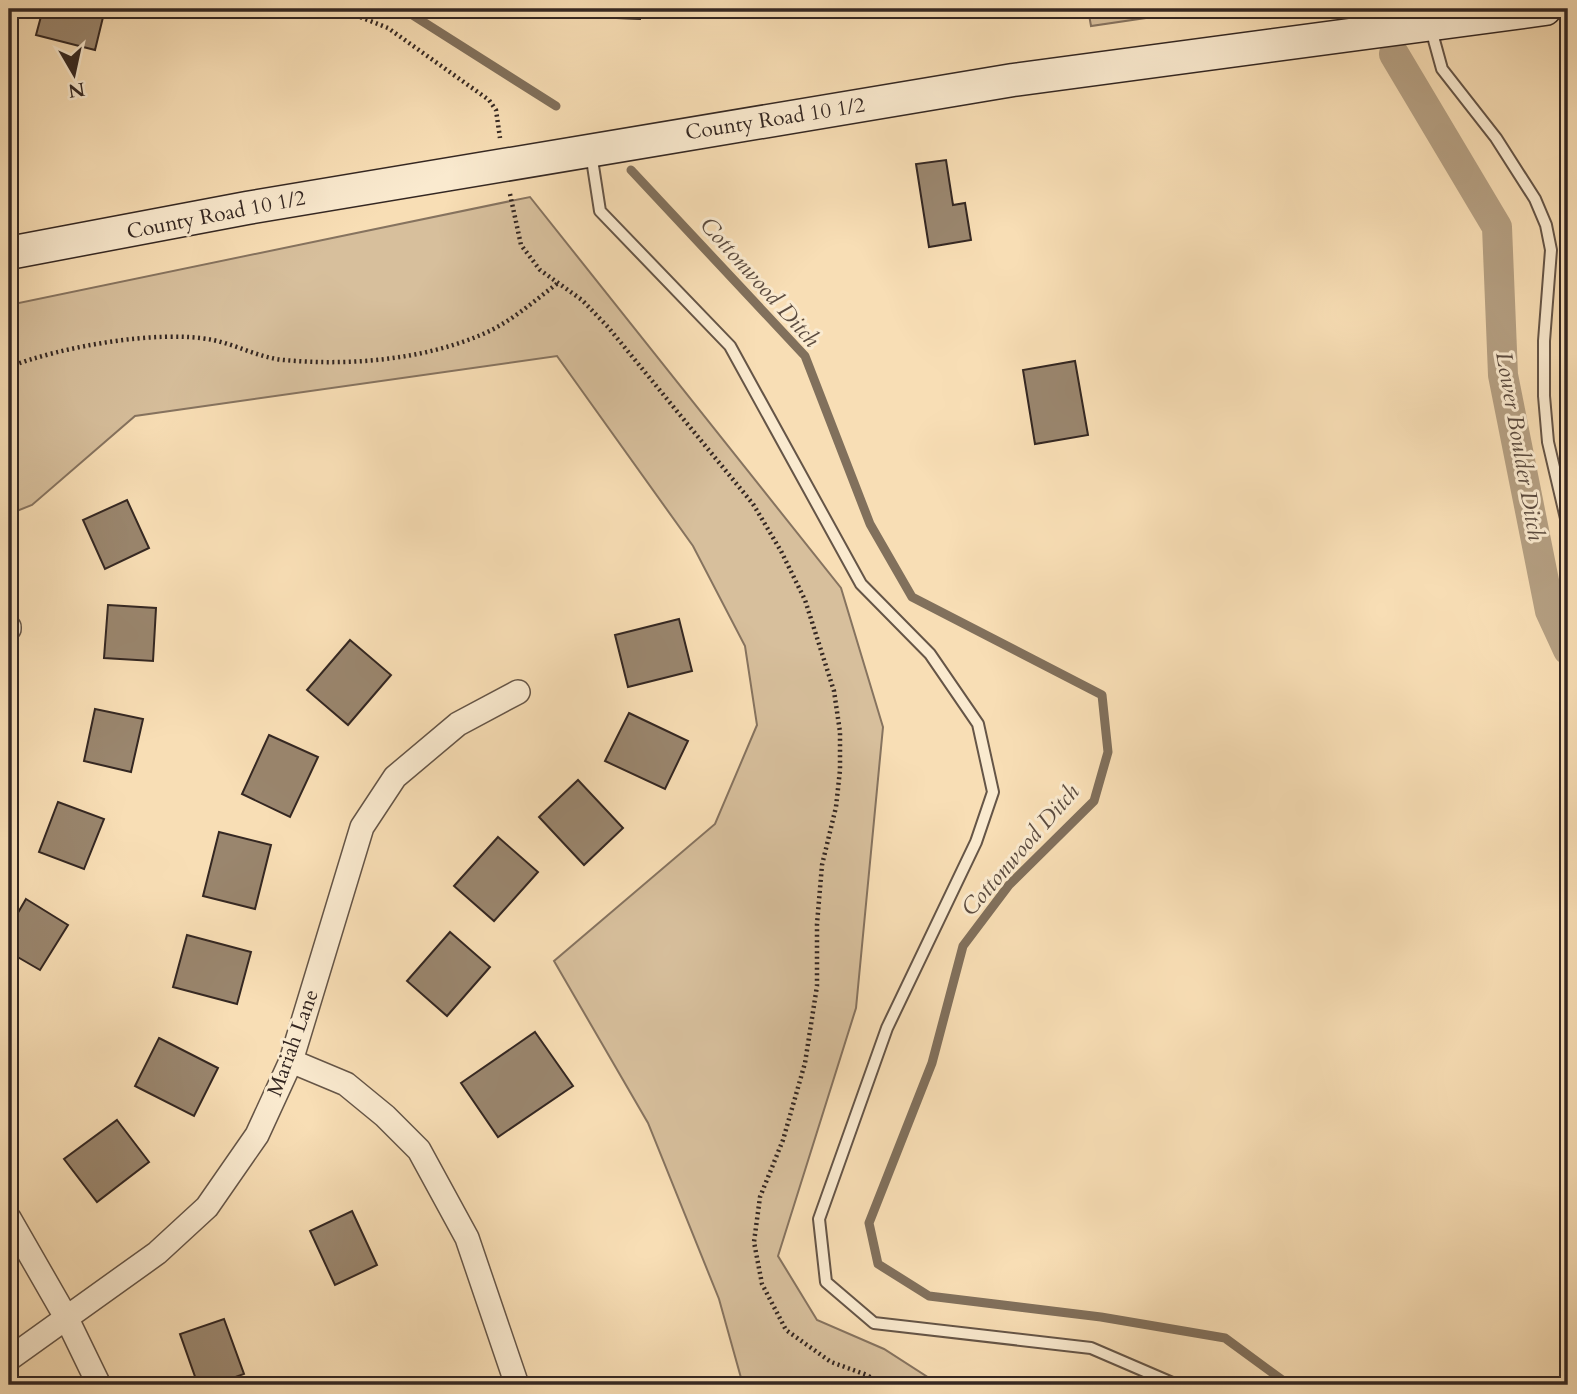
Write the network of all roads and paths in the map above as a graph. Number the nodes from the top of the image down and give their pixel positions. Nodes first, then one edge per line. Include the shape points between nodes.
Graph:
1 (340, 9) edge
2 (1545, 9) edge
3 (1432, 16) edge
4 (501, 138) dead end
5 (591, 149) junction
6 (509, 190) dead end
7 (9, 253) edge
8 (558, 283) junction
9 (9, 367) edge
10 (1568, 527) edge
11 (518, 691) dead end
12 (291, 1061) junction
13 (9, 1218) edge
14 (67, 1319) junction
15 (9, 1359) edge
16 (99, 1385) edge
17 (517, 1385) edge
18 (882, 1385) edge
19 (1177, 1385) edge

1 - 4 path via 388,28 489,100 496,110
2 - 3 street, County Road 10 1/2
3 - 5 street, County Road 10 1/2
3 - 10 lane via 1442,69 1496,138 1546,225 1551,250 1544,396 1548,442
5 - 7 street, County Road 10 1/2
5 - 19 lane via 600,211 730,346 861,584 930,654 978,724 993,792 976,842 887,1028 819,1219 826,1282 874,1323 1091,1348
6 - 8 path via 520,245 540,270
8 - 9 path via 484,334 411,355 318,363 280,360 213,340 170,336 36,356
8 - 18 path via 608,327 753,504 805,600 823,650 840,732 840,770 821,864 817,986 805,1063 783,1140 760,1197 754,1242 762,1284 786,1330 831,1362
11 - 12 street, Mariah Lane via 458,724 396,777 362,827
12 - 14 street, Mariah Lane via 257,1135 207,1207 157,1253
12 - 17 street via 346,1084 419,1150 467,1237
13 - 14 street
14 - 15 street, Mariah Lane
14 - 16 street

